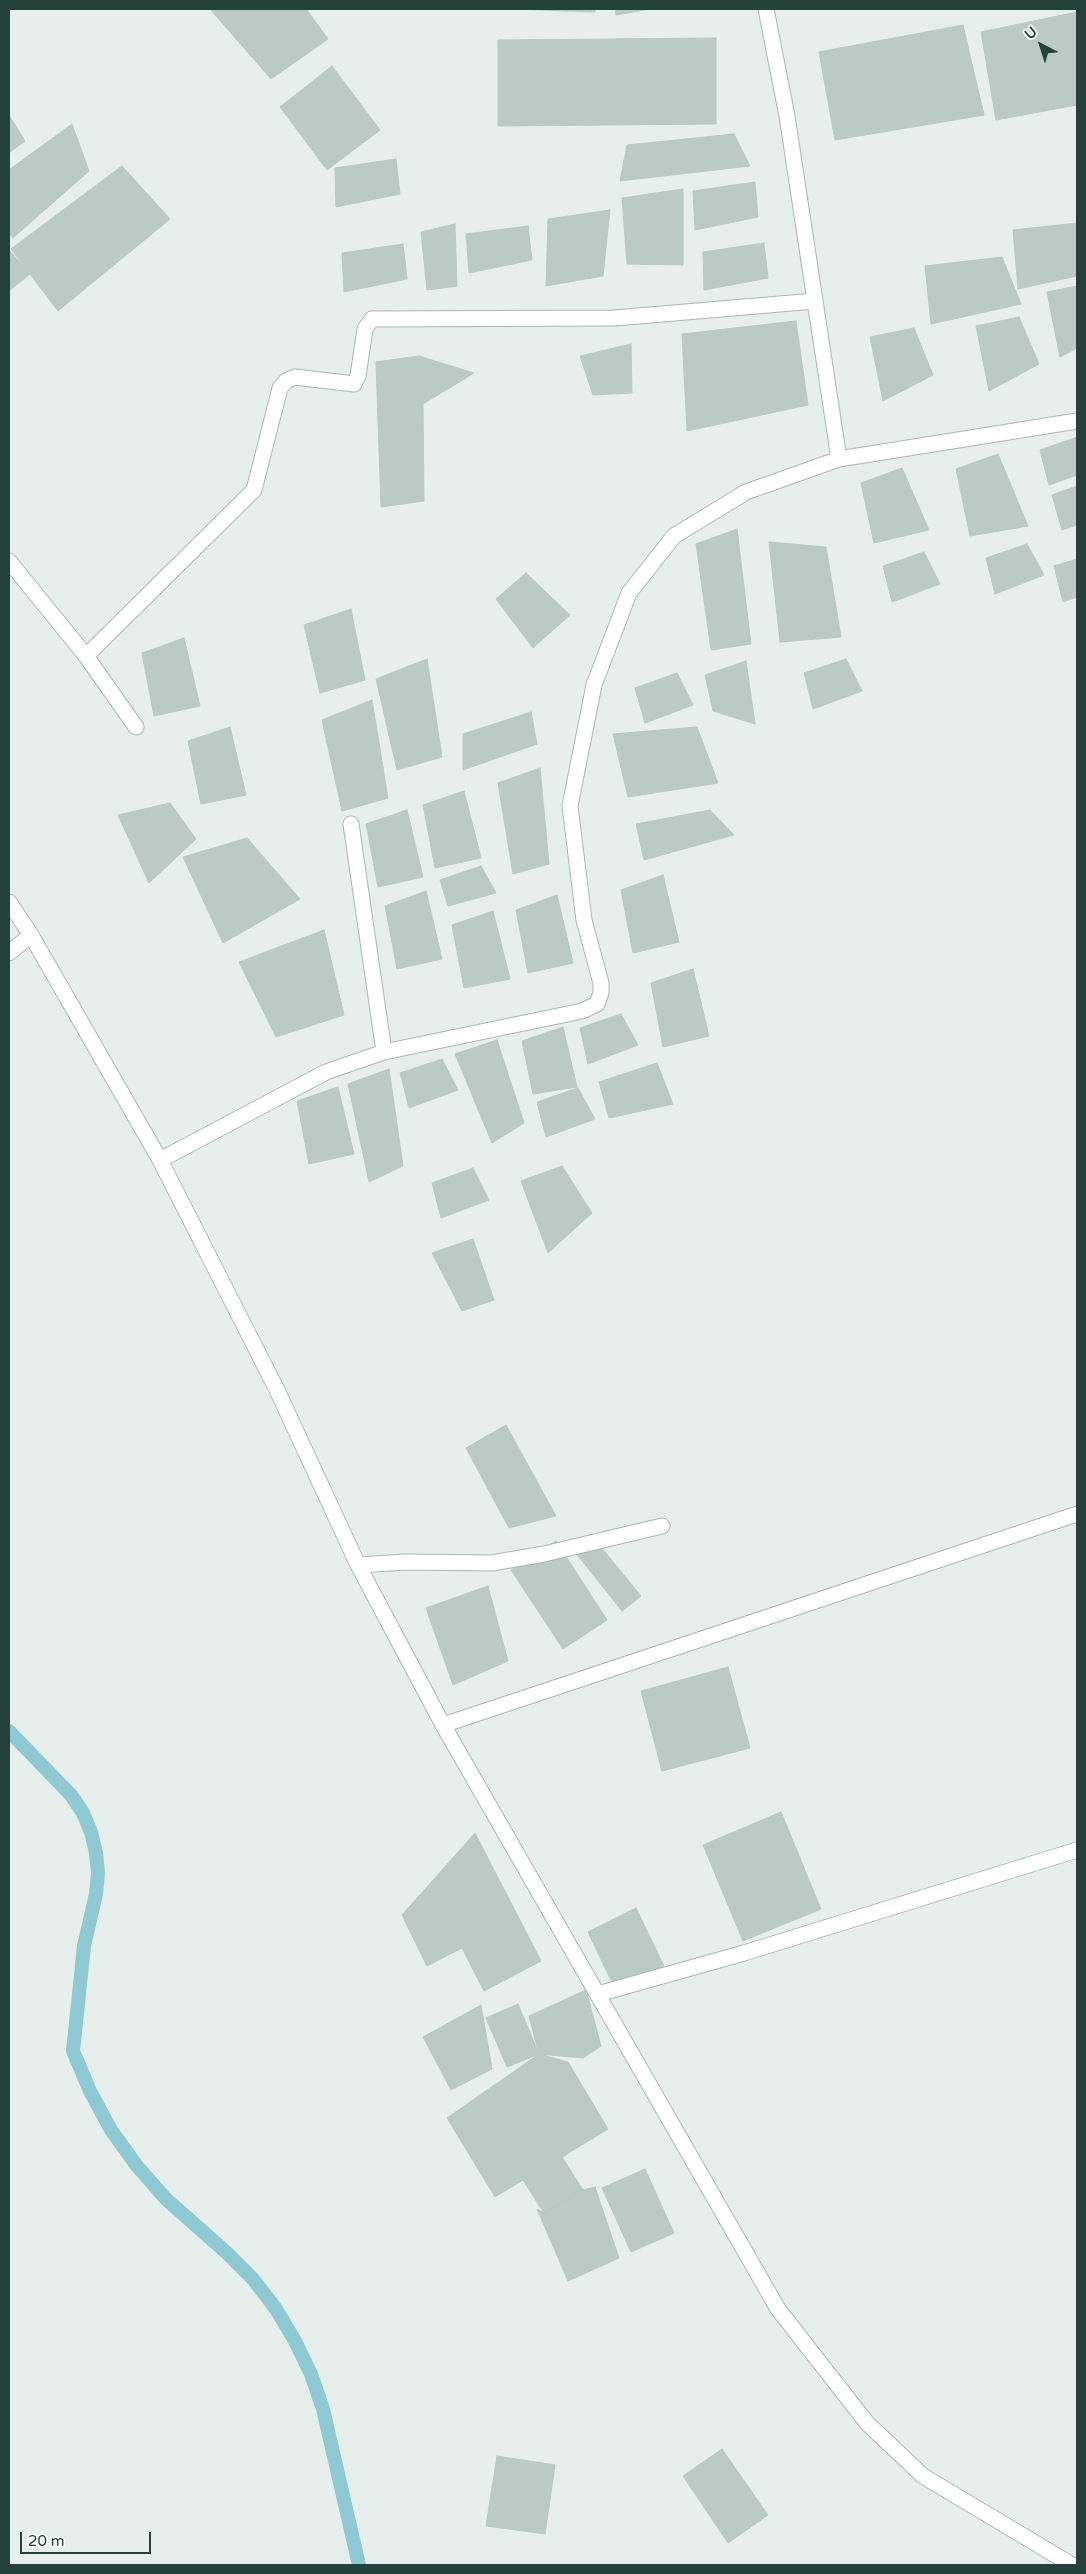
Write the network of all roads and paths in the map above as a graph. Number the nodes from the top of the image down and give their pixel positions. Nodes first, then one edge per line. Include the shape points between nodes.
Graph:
1 (766, 9) edge
2 (815, 301) junction
3 (1077, 421) edge
4 (839, 459) junction
5 (9, 561) edge
6 (86, 656) junction
7 (136, 727) dead end
8 (351, 824) dead end
9 (9, 902) edge
10 (32, 935) junction
11 (9, 953) edge
12 (384, 1052) junction
13 (160, 1160) junction
14 (1077, 1514) edge
15 (662, 1526) dead end
16 (358, 1565) junction
17 (443, 1725) junction
18 (1077, 1850) edge
19 (598, 1994) junction
20 (1072, 2565) edge

1 - 2 street via 787,116
2 - 4 street
2 - 6 street via 615,318 372,319 365,328 354,384 295,377 286,380 280,388 254,490
3 - 4 street
4 - 12 street via 746,492 674,536 630,593 594,685 570,806 584,920 601,983 597,1004 582,1011
5 - 6 street
6 - 7 street
8 - 12 street
9 - 10 street
10 - 11 street
10 - 13 street
12 - 13 street via 326,1072
13 - 16 street via 277,1390
14 - 17 street
15 - 16 street via 492,1563
16 - 17 street
17 - 19 street
18 - 19 street via 744,1953
19 - 20 street via 778,2308 867,2423 923,2476

